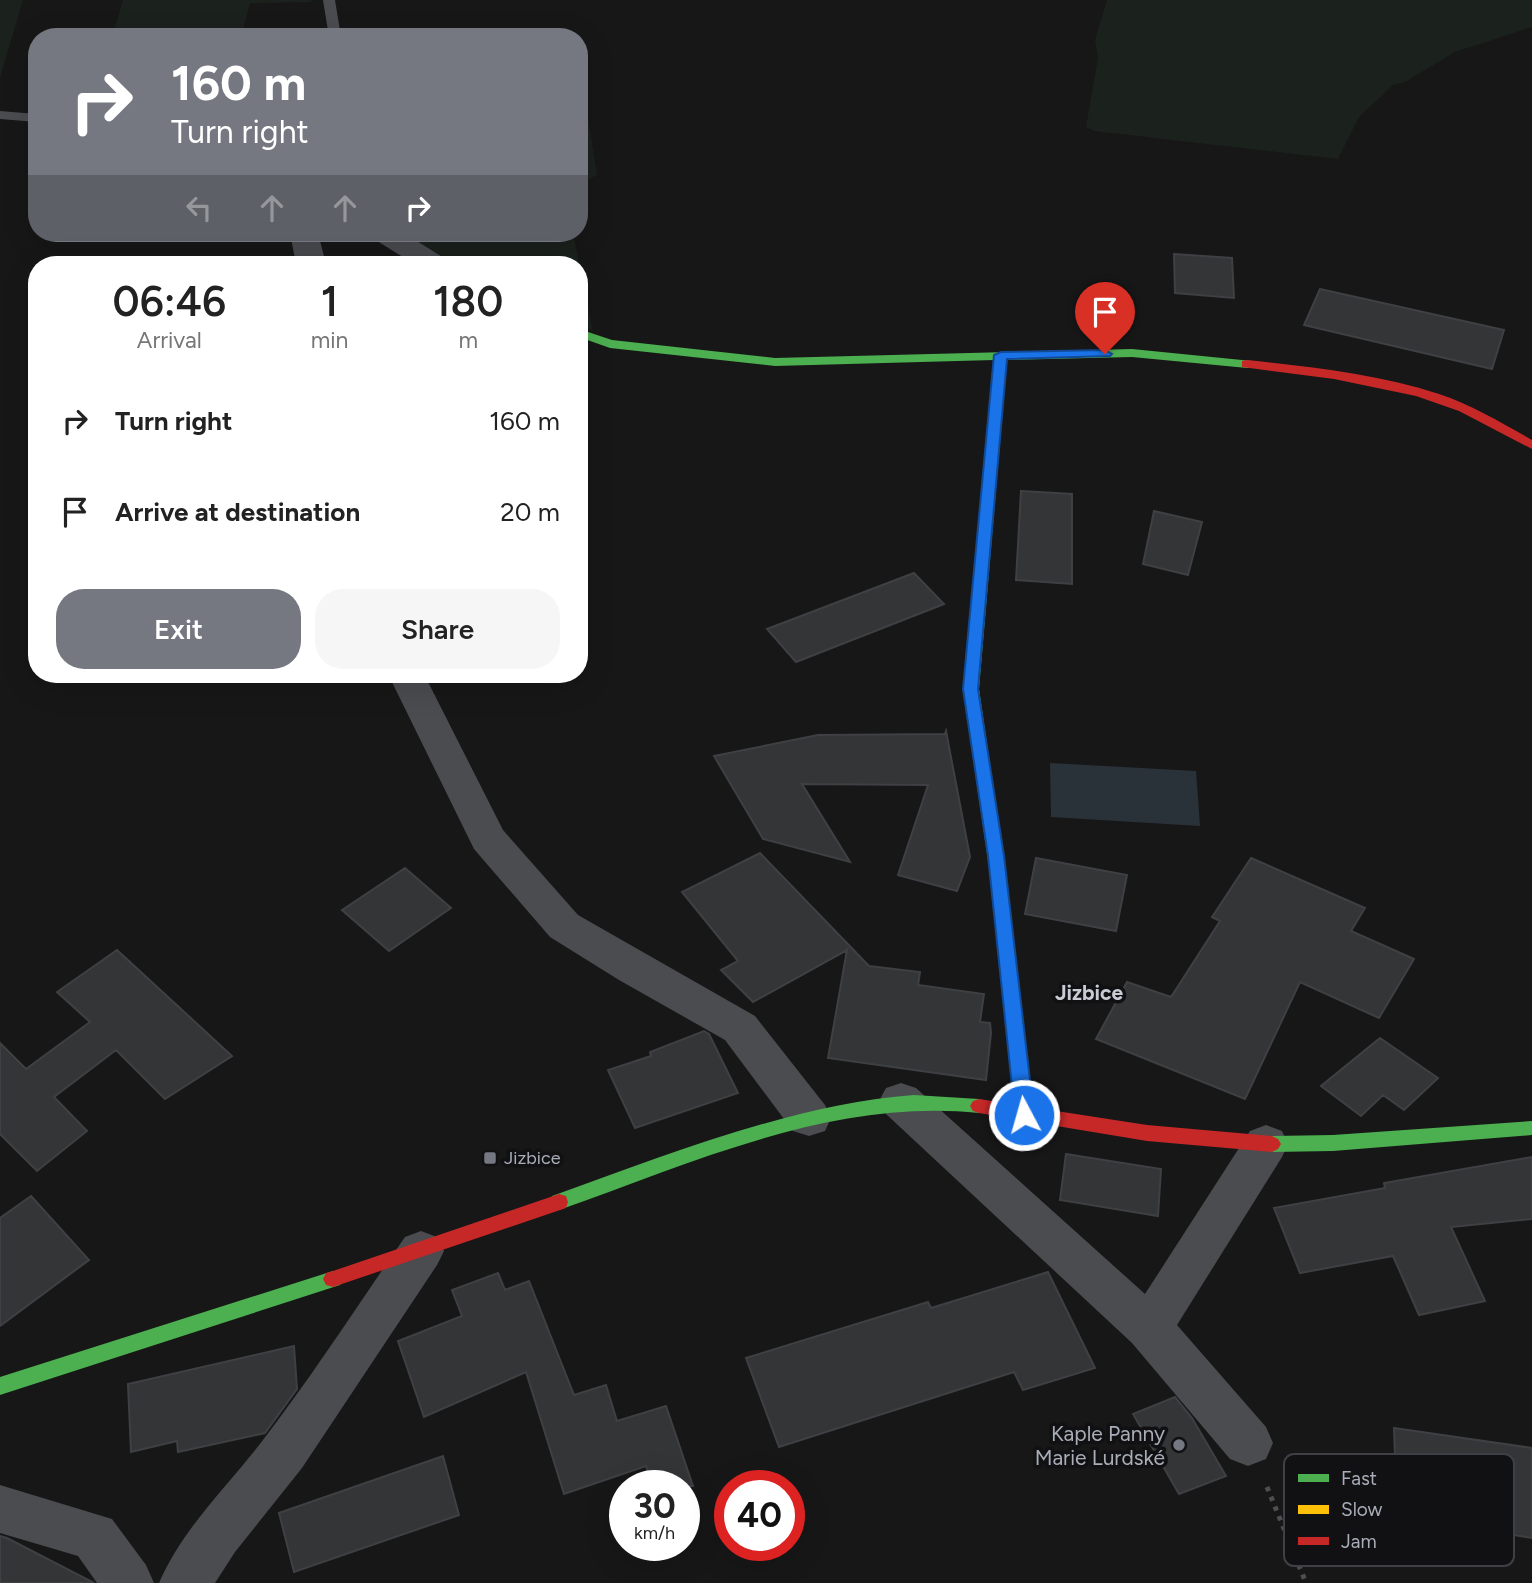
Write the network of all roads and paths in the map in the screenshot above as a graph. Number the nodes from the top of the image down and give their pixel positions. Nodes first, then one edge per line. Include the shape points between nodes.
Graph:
1 (330, 0) edge
2 (334, 28) edge
3 (0, 115) edge
4 (28, 117) edge
5 (399, 242) edge
6 (421, 256) edge
7 (588, 336) edge
8 (1001, 355) junction
9 (1532, 445) edge
10 (410, 683) edge
11 (901, 1101) junction
12 (1024, 1115) junction
13 (809, 1118) junction
14 (1532, 1128) edge
15 (1266, 1144) junction
16 (421, 1251) junction
17 (1149, 1328) junction
18 (0, 1386) edge
19 (1248, 1443) joint
20 (0, 1509) edge
21 (1284, 1530) edge
22 (1299, 1566) edge
23 (128, 1583) edge
24 (185, 1583) edge
25 (1306, 1583) edge

1 - 2 lane
3 - 4 lane
5 - 6 street
7 - 8 street via 610,344 775,362
8 - 9 street via 1132,353 1306,370 1423,393
8 - 12 street via 971,689 996,856
10 - 13 street via 488,839 564,926 740,1028
11 - 12 street via 957,1103
11 - 13 street
11 - 17 street
12 - 15 street
13 - 16 street
14 - 15 street
15 - 17 street
16 - 18 street
16 - 24 street via 284,1452
17 - 19 street
19 - 21 path
20 - 23 street via 94,1536
22 - 25 path

